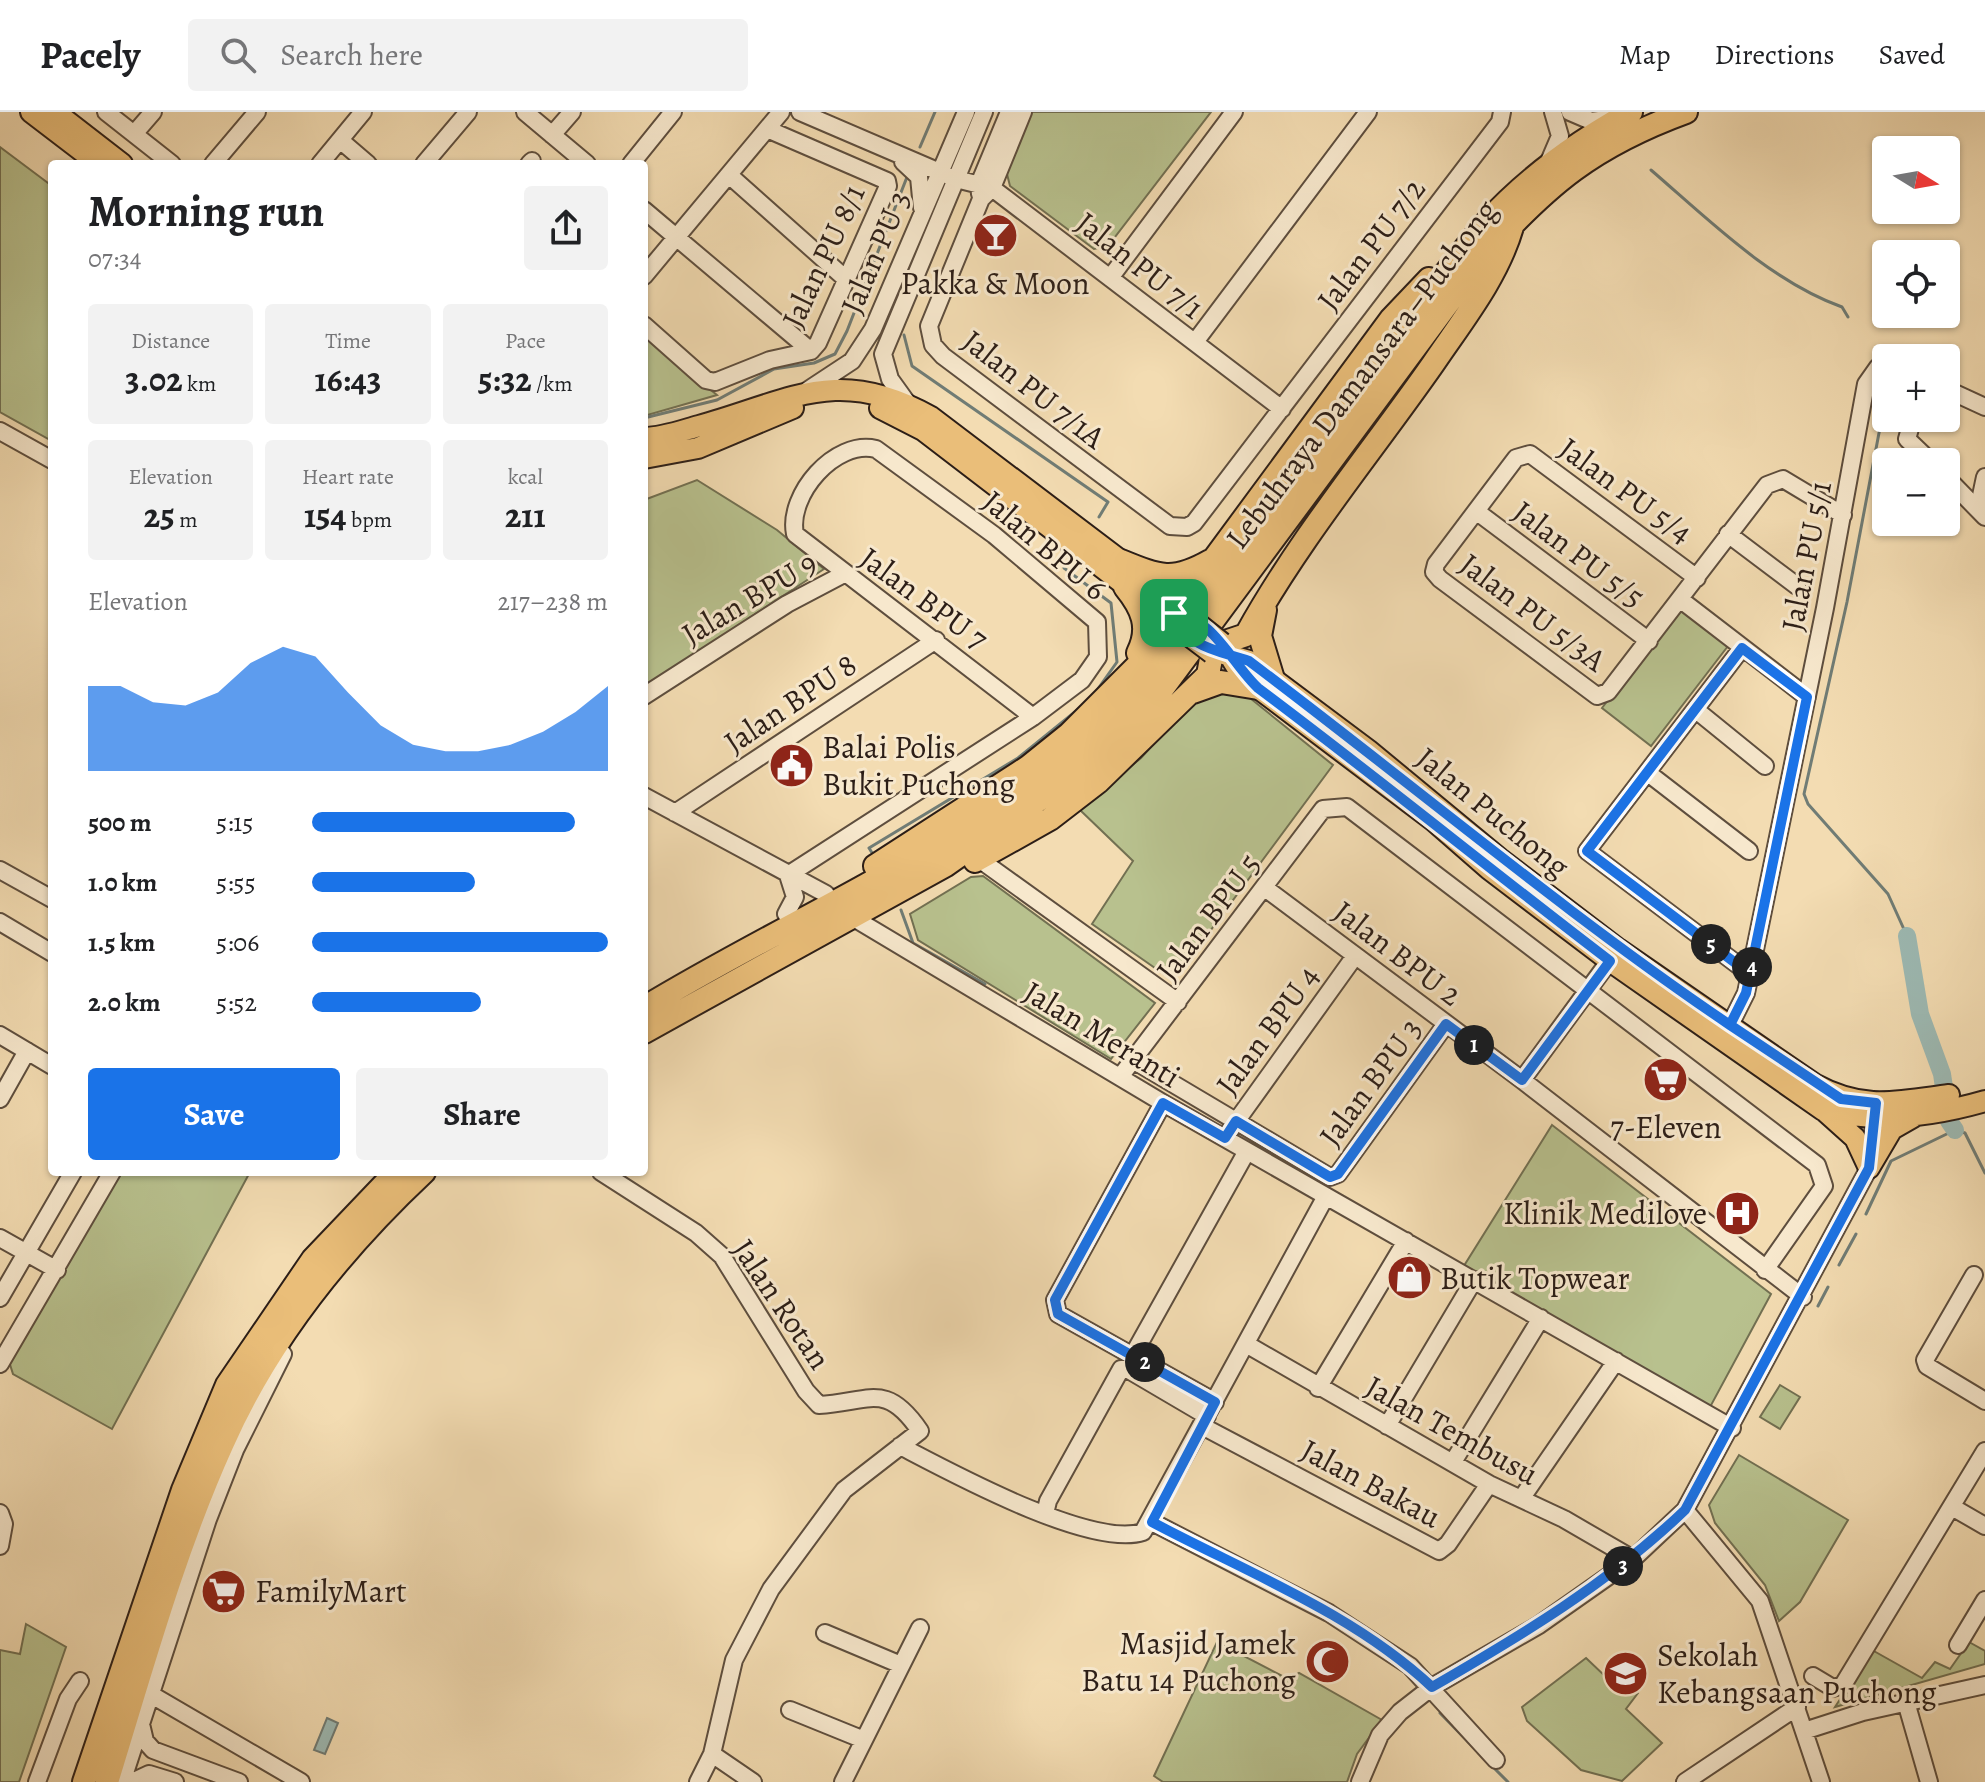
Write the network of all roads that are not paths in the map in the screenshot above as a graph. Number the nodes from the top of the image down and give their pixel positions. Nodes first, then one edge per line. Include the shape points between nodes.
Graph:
1 (31, 112) edge
2 (55, 112) edge
3 (106, 112) edge
4 (153, 112) edge
5 (257, 112) edge
6 (363, 112) edge
7 (468, 112) edge
8 (525, 112) edge
9 (572, 112) edge
10 (673, 112) edge
11 (781, 112) edge
12 (800, 112) edge
13 (966, 112) edge
14 (984, 112) edge
15 (1009, 112) edge
16 (1023, 112) edge
17 (1234, 112) edge
18 (1368, 112) edge
19 (1502, 112) edge
20 (1553, 112) edge
21 (1570, 112) edge
22 (1686, 112) edge
23 (1627, 114) edge
24 (767, 129) junction
25 (958, 129) junction
26 (134, 134) junction
27 (552, 135) junction
28 (340, 140) junction
29 (897, 155) junction
30 (94, 160) edge
31 (117, 160) edge
32 (167, 160) edge
33 (216, 160) edge
34 (323, 160) edge
35 (363, 160) edge
36 (427, 160) edge
37 (582, 160) edge
38 (634, 160) edge
39 (1548, 165) junction
40 (939, 172) junction
41 (729, 175) junction
42 (956, 179) junction
43 (984, 190) junction
44 (648, 213) edge
45 (922, 213) junction
46 (1513, 222) junction
47 (677, 236) junction
48 (1469, 244) junction
49 (648, 271) edge
50 (1110, 278) junction
51 (847, 280) junction
52 (648, 329) edge
53 (1195, 342) junction
54 (811, 351) junction
55 (1872, 376) edge
56 (806, 391) junction
57 (1960, 395) edge
58 (908, 404) junction
59 (1985, 407) edge
60 (1282, 409) junction
61 (0, 431) edge
62 (1909, 432) edge
63 (648, 437) edge
64 (1916, 448) edge
65 (648, 457) edge
66 (48, 458) edge
67 (1985, 477) edge
68 (998, 479) junction
69 (1960, 492) edge
70 (1476, 511) junction
71 (1981, 514) edge
72 (1843, 515) junction
73 (792, 518) joint
74 (1728, 534) junction
75 (1218, 556) junction
76 (1121, 561) junction
77 (1434, 572) joint
78 (844, 574) junction
79 (1279, 576) junction
80 (1697, 578) junction
81 (1797, 586) dead end
82 (1125, 587) junction
83 (1681, 600) junction
84 (1180, 619) junction
85 (936, 640) junction
86 (1649, 641) junction
87 (1742, 648) junction
88 (1220, 650) junction
89 (1124, 679) junction
90 (1265, 684) junction
91 (648, 693) edge
92 (1189, 694) junction
93 (1807, 697) junction
94 (1696, 710) junction
95 (1033, 717) junction
96 (1765, 766) dead end
97 (1648, 773) junction
98 (648, 798) edge
99 (675, 813) junction
100 (1006, 844) junction
101 (1749, 851) dead end
102 (979, 859) junction
103 (0, 870) edge
104 (788, 875) junction
105 (1004, 876) junction
106 (914, 885) junction
107 (1265, 888) junction
108 (826, 894) junction
109 (48, 897) edge
110 (786, 914) junction
111 (852, 917) junction
112 (0, 922) edge
113 (48, 951) edge
114 (1614, 955) junction
115 (1355, 956) junction
116 (1750, 974) junction
117 (682, 985) junction
118 (1589, 989) junction
119 (1178, 1002) junction
120 (648, 1006) edge
121 (1446, 1024) junction
122 (1730, 1025) junction
123 (648, 1030) edge
124 (0, 1035) edge
125 (27, 1051) junction
126 (1133, 1060) junction
127 (48, 1064) edge
128 (1120, 1077) junction
129 (1522, 1080) junction
130 (1985, 1087) edge
131 (0, 1099) edge
132 (1972, 1100) edge
133 (1163, 1103) junction
134 (1924, 1108) junction
135 (1823, 1110) junction
136 (1876, 1110) junction
137 (1236, 1121) junction
138 (1225, 1138) junction
139 (1247, 1151) junction
140 (1869, 1168) junction
141 (71, 1176) edge
142 (110, 1176) edge
143 (392, 1176) edge
144 (420, 1176) edge
145 (607, 1176) edge
146 (1326, 1196) junction
147 (0, 1238) edge
148 (1406, 1241) junction
149 (26, 1253) junction
150 (1818, 1267) junction
151 (57, 1270) junction
152 (1770, 1273) junction
153 (1974, 1275) dead end
154 (1474, 1280) junction
155 (317, 1290) junction
156 (1803, 1297) junction
157 (0, 1298) edge
158 (1541, 1318) junction
159 (1785, 1325) junction
160 (1246, 1344) junction
161 (1133, 1355) junction
162 (1616, 1361) junction
163 (0, 1364) edge
164 (1318, 1388) junction
165 (1985, 1401) edge
166 (1208, 1415) junction
167 (1387, 1426) junction
168 (1732, 1428) junction
169 (900, 1446) junction
170 (1985, 1451) edge
171 (1453, 1462) junction
172 (1489, 1484) junction
173 (1521, 1499) junction
174 (1952, 1507) junction
175 (1685, 1510) junction
176 (0, 1513) edge
177 (1045, 1514) junction
178 (1152, 1522) junction
179 (1985, 1526) edge
180 (0, 1546) edge
181 (1633, 1559) junction
182 (1985, 1600) edge
183 (920, 1628) dead end
184 (825, 1633) dead end
185 (1958, 1645) dead end
186 (901, 1665) junction
187 (1813, 1676) dead end
188 (80, 1681) dead end
189 (1985, 1685) edge
190 (1432, 1687) junction
191 (150, 1694) junction
192 (1906, 1702) junction
193 (1797, 1707) junction
194 (790, 1710) dead end
195 (141, 1722) junction
196 (1804, 1731) junction
197 (864, 1740) junction
198 (712, 1754) junction
199 (1496, 1760) dead end
200 (37, 1782) edge
201 (84, 1782) edge
202 (107, 1782) edge
203 (122, 1782) edge
204 (132, 1782) edge
205 (175, 1782) edge
206 (239, 1782) edge
207 (301, 1782) edge
208 (698, 1782) edge
209 (753, 1782) edge
210 (843, 1782) edge
211 (1360, 1782) edge
212 (1685, 1782) edge
213 (1821, 1782) edge
214 (1929, 1782) edge

1 - 30 main road
2 - 31 main road
3 - 26 street
4 - 26 street
5 - 33 street
6 - 28 street
7 - 36 street
8 - 27 street
9 - 27 street
10 - 38 street
11 - 24 street
12 - 29 street, Jalan PU 7/1
13 - 25 street, Jalan PU 3
14 - 42 street, Jalan PU 3
15 - 43 street
16 - 43 street, Jalan PU 7/1A
17 - 50 street
18 - 53 street
19 - 60 street, Jalan PU 7/2 via 1500,122
20 - 39 street via 1560,136
21 - 23 street via 1591,121
22 - 46 highway, Lebuhraya Damansara–Puchong via 1641,128 1585,158
23 - 39 highway, Lebuhraya Damansara–Puchong
24 - 41 street
24 - 51 street, Jalan PU 8/1 via 887,181
25 - 29 street via 931,157
25 - 40 street, Jalan PU 3
26 - 32 street
27 - 37 street
28 - 34 street
28 - 35 street
29 - 40 street, Jalan PU 7/1
29 - 45 street via 919,177
39 - 48 highway, Lebuhraya Damansara–Puchong
40 - 42 street, Jalan PU 7/1
40 - 45 street, Jalan PU 3
41 - 47 street
41 - 51 street
42 - 43 street, Jalan PU 7/1
42 - 58 street, Jalan PU 3 via 883,354 890,379
43 - 50 street, Jalan PU 7/1
43 - 60 street, Jalan PU 7/1A via 929,326 933,345 1170,526 1194,523
44 - 47 street
45 - 56 street, Jalan PU 3 via 862,348 838,374
46 - 79 highway via 1504,256 1460,324
46 - 106 highway, Lebuhraya Damansara–Puchong via 1149,707 1091,763
47 - 49 street
47 - 54 street
48 - 75 highway via 1391,319
48 - 117 highway, Lebuhraya Damansara–Puchong via 1206,604 1142,685 1089,738 1017,795 919,858
50 - 53 street, Jalan PU 7/1
51 - 54 street, Jalan PU 8/1
52 - 54 street, Jalan PU 8/1 via 706,380 715,382 770,360
53 - 60 street, Jalan PU 7/1
55 - 72 street, Jalan PU 5/1 via 1866,384
56 - 58 main road, Jalan Puchong via 862,391
56 - 63 main road, Jalan Puchong
57 - 59 street
58 - 68 main road, Jalan Puchong
61 - 66 street
62 - 64 street via 1907,439
65 - 68 main road, Jalan Puchong via 698,448 810,404 858,403 900,415
67 - 71 street
68 - 76 main road, Jalan Puchong
68 - 82 main road, Jalan Puchong
69 - 71 street
70 - 77 street, Jalan PU 5/4
70 - 80 street, Jalan PU 5/4 via 1516,458 1530,454
70 - 86 street, Jalan PU 5/5
72 - 74 street via 1783,479 1774,479
72 - 93 street, Jalan PU 5/1
73 - 78 street, Jalan BPU 7 via 795,534
73 - 95 street, Jalan BPU 6 via 825,466 841,451 860,445 876,449 994,535 1097,622 1098,657 1082,680
74 - 80 street
74 - 81 street
75 - 76 highway via 1185,575 1168,577
75 - 84 highway via 1188,596
76 - 84 main road, Jalan Puchong via 1167,600
77 - 86 street, Jalan PU 5/3A via 1597,696 1608,692
78 - 85 street, Jalan BPU 7
78 - 91 street, Jalan BPU 9 via 787,604
79 - 88 highway via 1246,635
79 - 90 highway via 1260,636
80 - 83 street
82 - 84 main road, Jalan Puchong
82 - 89 highway via 1139,604 1145,634
83 - 86 street
83 - 87 street
84 - 88 main road, Jalan Puchong, bridge
84 - 89 highway via 1158,636
85 - 95 street, Jalan BPU 7
85 - 99 street, Jalan BPU 8
87 - 93 street
87 - 94 street, Jalan PU 5/1
88 - 90 main road, Jalan Puchong
88 - 92 highway via 1212,669
89 - 108 highway via 1028,767
90 - 92 highway via 1221,682
90 - 114 main road, Jalan Puchong via 1500,859
92 - 100 highway via 1098,782
93 - 116 street, Jalan PU 5/1
94 - 96 street
94 - 97 street, Jalan PU 5/1
95 - 104 street, Jalan BPU 6
97 - 101 street
97 - 116 street, Jalan PU 5/1 via 1587,851
98 - 99 street
99 - 104 street
100 - 102 highway
100 - 105 street
102 - 105 street
102 - 106 highway
103 - 109 street
104 - 108 street
104 - 110 street via 795,897
105 - 119 street
106 - 111 highway, Lebuhraya Damansara–Puchong
107 - 115 street, Jalan BPU 2
107 - 118 street, Jalan BPU 5 via 1323,809 1347,807
107 - 119 street, Jalan BPU 5
108 - 110 highway
110 - 117 highway
111 - 123 highway, Lebuhraya Damansara–Puchong
111 - 128 street, Jalan Meranti
112 - 113 street
114 - 118 street
114 - 122 main road, Jalan Puchong
114 - 135 main road, Jalan Puchong
115 - 121 street, Jalan BPU 2
115 - 137 street, Jalan BPU 4
116 - 122 street, Jalan PU 5/1
117 - 120 highway, Lebuhraya Damansara–Puchong
118 - 129 street
118 - 152 street via 1817,1165 1824,1186
119 - 126 street, Jalan BPU 5
121 - 129 street, Jalan BPU 2
121 - 137 street, Jalan BPU 3 via 1338,1174 1323,1174
122 - 136 main road, Jalan Puchong via 1841,1099
124 - 125 street
125 - 127 street
125 - 131 street
126 - 128 street, Jalan BPU 5
126 - 137 street, Jalan BPU 3
128 - 133 street, Jalan Meranti
129 - 152 street, Jalan BPU 2
130 - 132 main road, Jalan Puchong
132 - 134 main road, Jalan Puchong
133 - 138 street, Jalan Meranti
133 - 161 street via 1055,1300 1058,1314
134 - 136 main road, Jalan Puchong
134 - 140 main road via 1892,1129
135 - 136 main road, Jalan Puchong
135 - 140 main road via 1855,1138
136 - 140 street
137 - 138 street, Jalan BPU 4
138 - 139 street, Jalan Meranti
139 - 146 street, Jalan Meranti
139 - 161 street
140 - 150 street
141 - 149 street
142 - 151 street
143 - 201 highway via 313,1259 227,1385 183,1490
144 - 155 highway via 379,1215
145 - 169 street, Jalan Rotan via 696,1233 722,1256 819,1405 873,1397 905,1409 920,1431
146 - 148 street, Jalan Meranti
146 - 160 street
147 - 149 street
148 - 154 street, Jalan Meranti
148 - 164 street
149 - 151 street
149 - 157 street
150 - 152 street via 1796,1277
150 - 156 street
151 - 163 street
152 - 156 street, Jalan BPU 2
152 - 159 street via 1785,1304
153 - 165 street via 1925,1360
154 - 158 street, Jalan Meranti
154 - 167 street
155 - 191 street via 235,1450
155 - 202 highway via 279,1341 224,1440 200,1496
156 - 159 street
158 - 162 street, Jalan Meranti
158 - 171 street
159 - 168 street
160 - 164 street, Jalan Tembusu
160 - 166 street
161 - 166 street
162 - 168 street, Jalan Meranti
162 - 173 street
164 - 167 street, Jalan Tembusu
166 - 172 street, Jalan Bakau via 1439,1551
166 - 177 street via 1121,1369
166 - 178 street
167 - 171 street, Jalan Tembusu
168 - 175 street
169 - 177 street via 1016,1505
169 - 198 street via 838,1496 771,1589 734,1660
170 - 174 street
171 - 172 street, Jalan Tembusu
172 - 173 street, Jalan Tembusu
173 - 181 street, Jalan Tembusu
174 - 179 street
174 - 187 street via 1843,1685 1833,1688
175 - 181 street
175 - 193 street via 1760,1601
176 - 180 street
177 - 178 street via 1130,1537
178 - 190 street via 1329,1613 1410,1666
181 - 190 street via 1539,1625
182 - 185 street
183 - 186 street
184 - 186 street
186 - 197 street
188 - 200 street
189 - 192 street
190 - 199 street
190 - 211 street via 1380,1735
191 - 195 street
191 - 207 street
192 - 196 street
192 - 214 street
193 - 196 street
193 - 212 street
194 - 197 street
195 - 203 street
195 - 206 street via 153,1750
196 - 213 street
197 - 210 street
198 - 208 street
198 - 209 street
204 - 205 street via 149,1774

